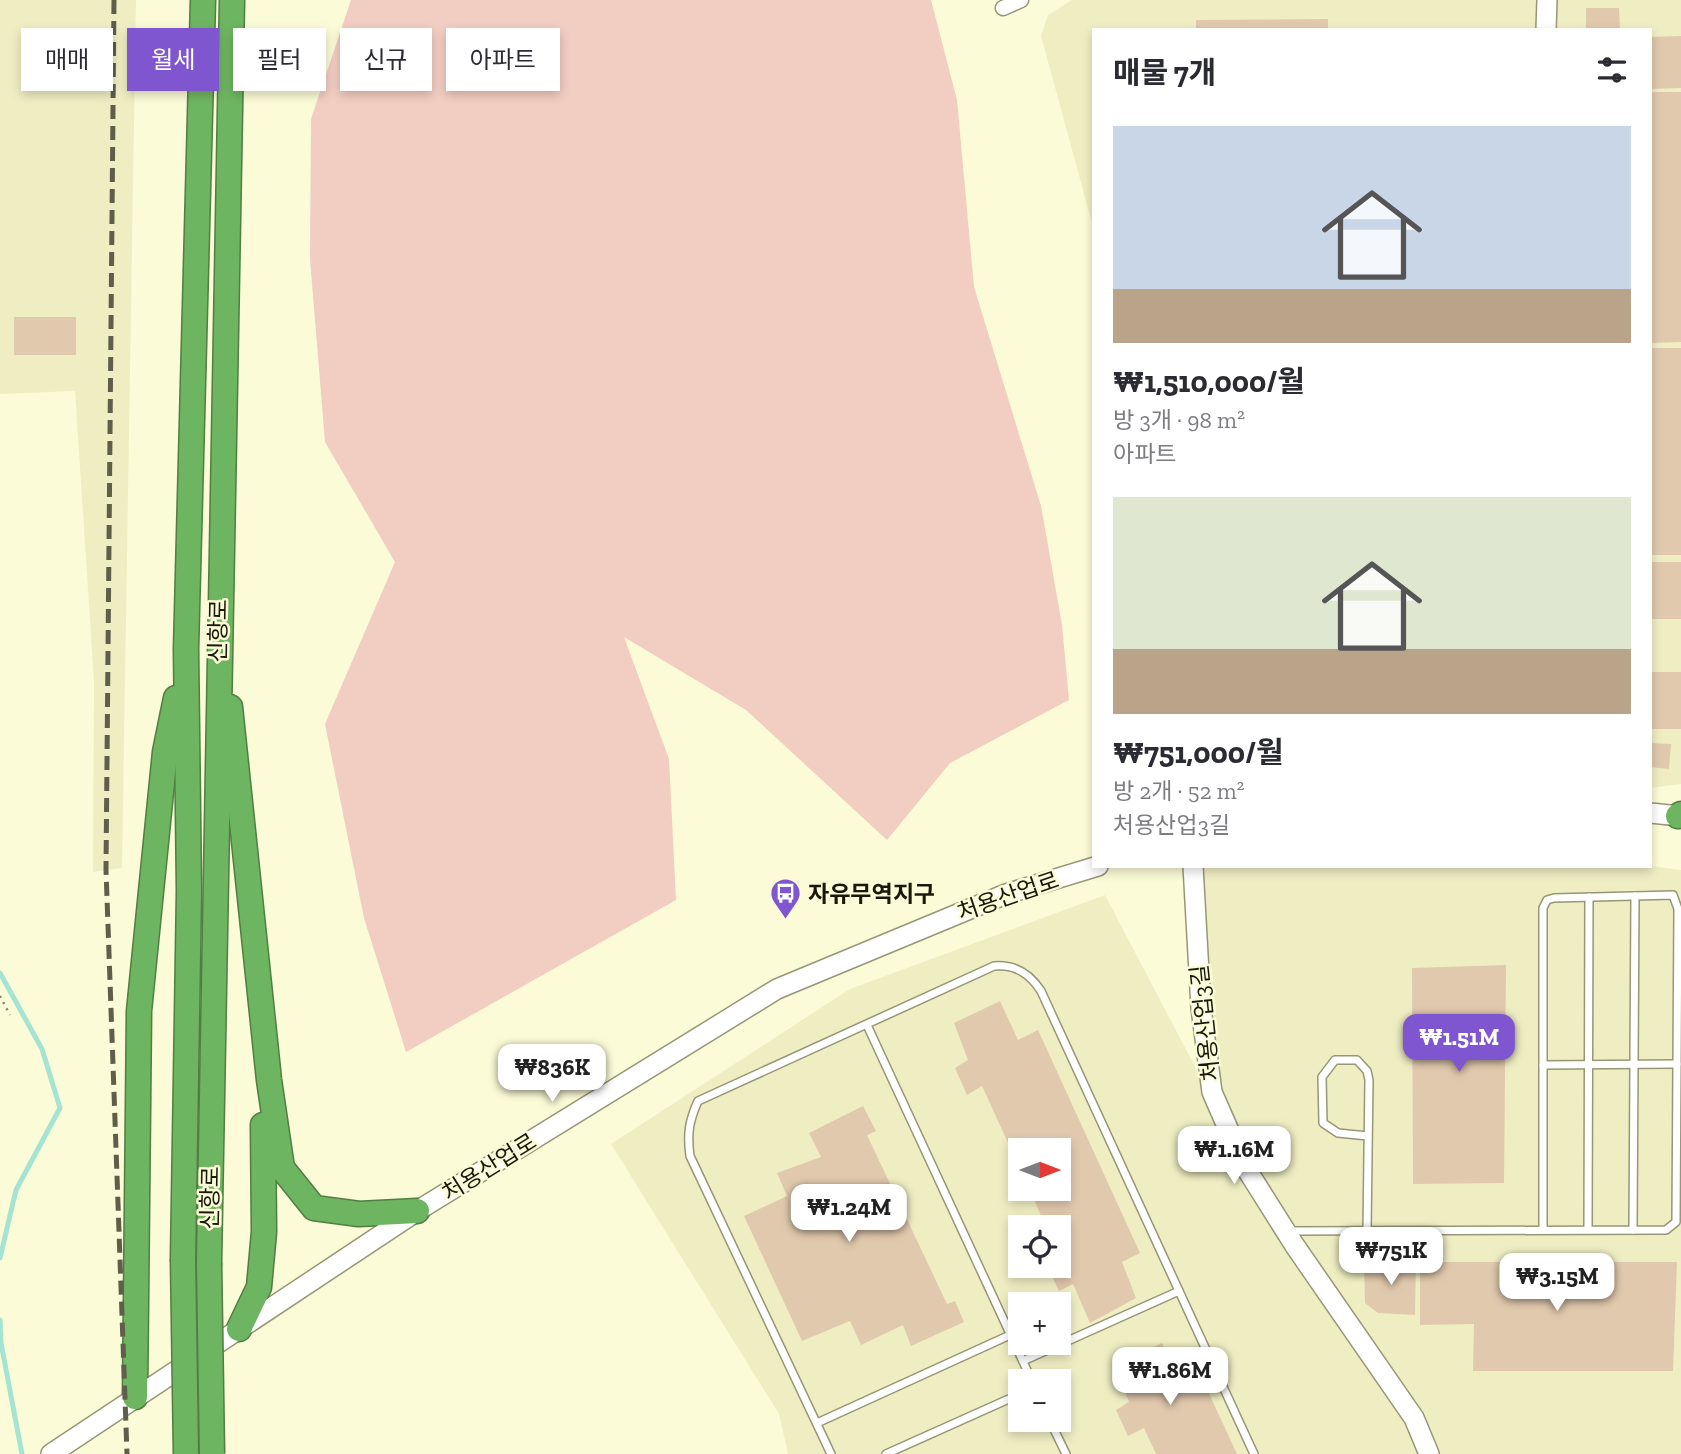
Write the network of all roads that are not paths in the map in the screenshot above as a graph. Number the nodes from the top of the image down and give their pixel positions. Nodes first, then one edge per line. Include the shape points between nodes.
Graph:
1 (203, 0) edge
2 (232, 0) edge
3 (1021, 0) edge
4 (1547, 0) edge
5 (1003, 8) dead end
6 (1546, 28) edge
7 (219, 607) junction
8 (186, 649) junction
9 (1652, 813) edge
10 (1680, 816) edge
11 (1092, 868) edge
12 (1193, 868) edge
13 (1635, 896) junction
14 (1589, 897) junction
15 (260, 989) junction
16 (866, 1025) junction
17 (1677, 1064) junction
18 (1543, 1065) junction
19 (1588, 1065) junction
20 (1634, 1065) junction
21 (1368, 1136) junction
22 (417, 1211) junction
23 (1543, 1229) junction
24 (1588, 1229) junction
25 (1367, 1230) junction
26 (1633, 1230) junction
27 (1286, 1231) junction
28 (1179, 1291) junction
29 (239, 1329) junction
30 (1008, 1331) edge
31 (1008, 1336) edge
32 (1020, 1355) edge
33 (1023, 1362) junction
34 (1026, 1369) edge
35 (135, 1397) junction
36 (1008, 1399) edge
37 (817, 1423) junction
38 (1055, 1432) edge
39 (55, 1452) edge
40 (186, 1454) edge
41 (212, 1454) edge
42 (831, 1454) edge
43 (886, 1454) edge
44 (1066, 1454) edge
45 (1254, 1454) edge
46 (1429, 1454) edge

1 - 8 highway, 신항로
2 - 7 highway, 신항로
3 - 5 street
4 - 6 main road
7 - 15 highway
7 - 41 highway, 신항로, bridge via 209,1263
8 - 35 highway via 165,752 139,1011
8 - 40 highway, 신항로, bridge
9 - 10 main road
11 - 22 main road, 처용산업로 via 993,899 777,989
12 - 27 main road, 처용산업3길 via 1200,1008 1212,1092 1244,1165
13 - 14 lane
13 - 17 lane via 1673,895 1677,902
13 - 20 lane
14 - 18 lane via 1554,898 1547,900 1544,908
14 - 19 lane
15 - 22 highway via 282,1168 314,1208 359,1214
15 - 29 highway via 264,1232 259,1287
16 - 28 lane via 994,966 1006,965 1032,977
16 - 30 lane
16 - 37 lane via 698,1101 687,1133 690,1156
17 - 20 lane
17 - 26 lane via 1676,1222 1666,1230
18 - 19 lane
18 - 23 lane
19 - 20 lane
19 - 24 lane
20 - 26 lane
21 - 21 lane via 1367,1071 1356,1060 1335,1060 1322,1077 1323,1123 1338,1133
21 - 25 lane
22 - 29 main road, 처용산업로
23 - 24 lane
23 - 25 lane
24 - 26 lane
25 - 27 lane
27 - 46 main road, 처용산업3길 via 1414,1418
28 - 33 lane
28 - 45 lane
29 - 35 main road, 처용산업로
31 - 37 lane
32 - 33 lane
33 - 34 lane
35 - 39 main road, 처용산업로
36 - 43 lane
37 - 42 lane
38 - 44 lane

